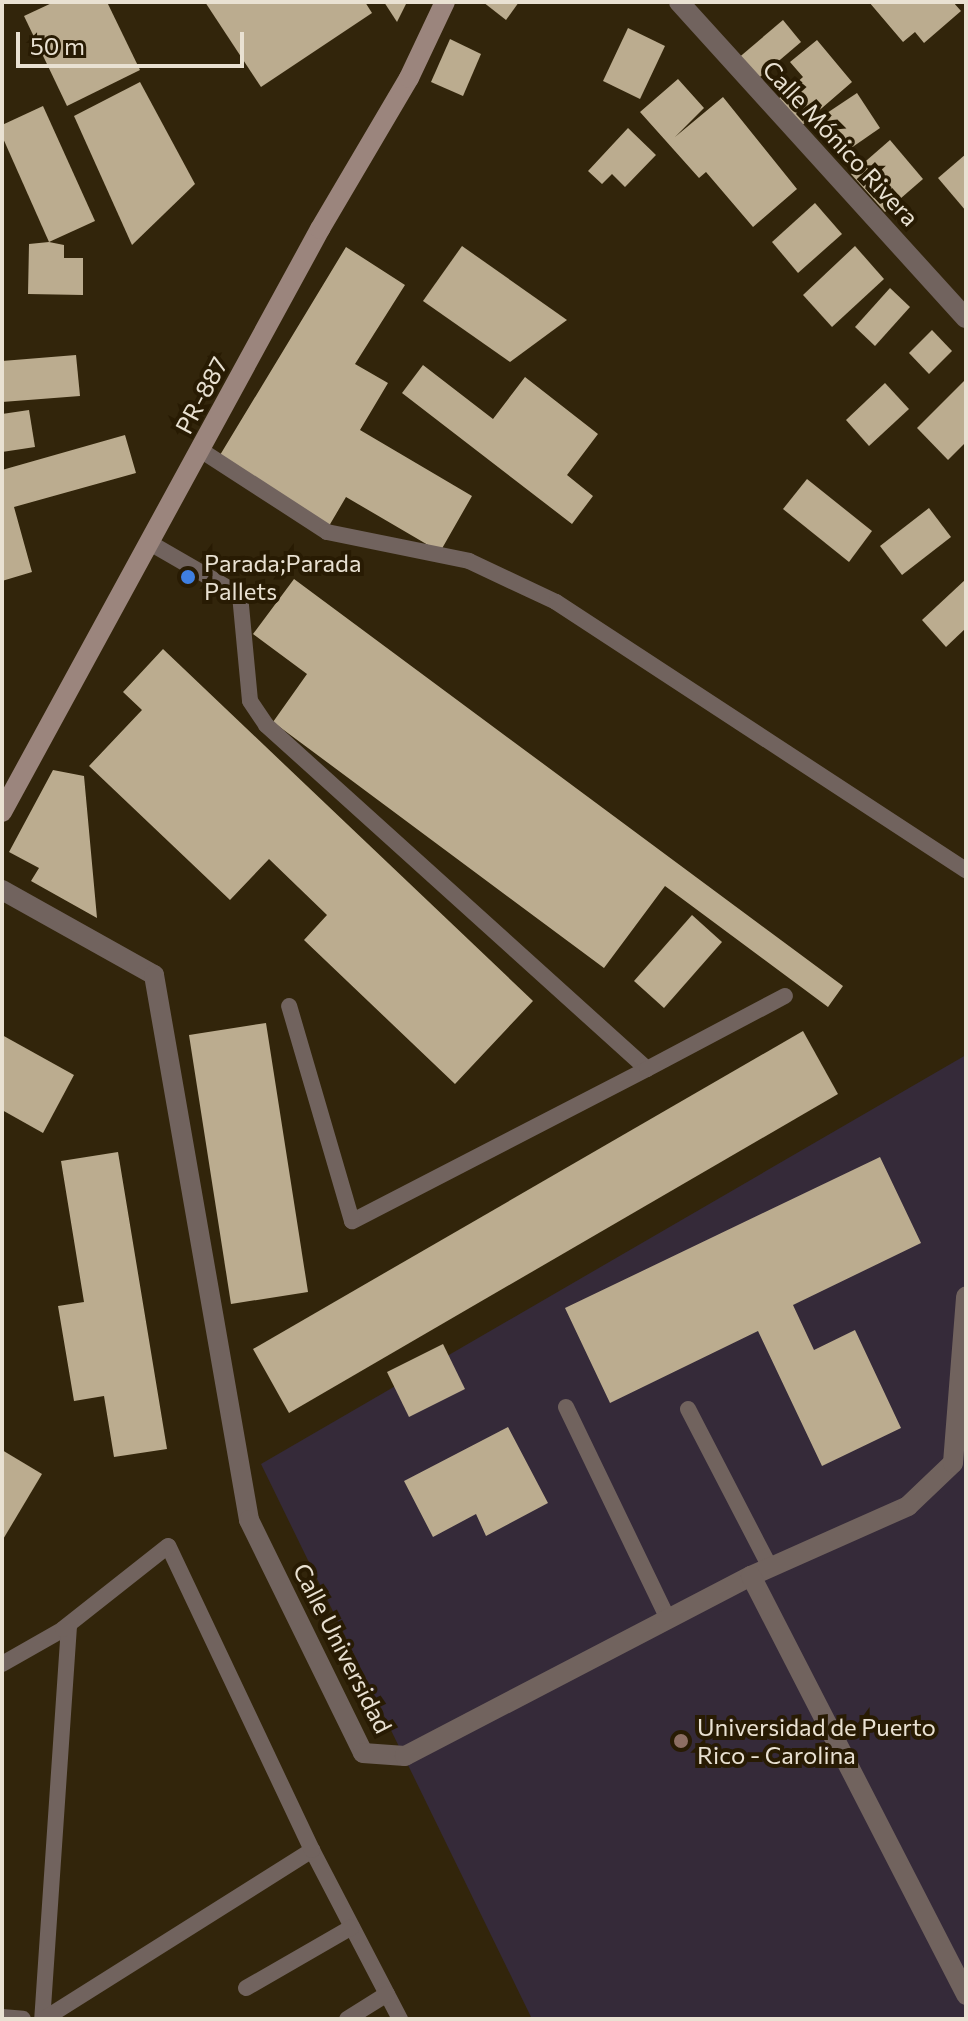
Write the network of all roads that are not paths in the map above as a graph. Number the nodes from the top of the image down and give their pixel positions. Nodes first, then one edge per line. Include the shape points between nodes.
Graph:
1 (445, 2) edge
2 (679, 2) edge
3 (966, 318) edge
4 (202, 451) junction
5 (150, 543) junction
6 (2, 812) edge
7 (966, 870) edge
8 (2, 890) edge
9 (785, 996) dead end
10 (289, 1006) dead end
11 (647, 1069) junction
12 (966, 1297) edge
13 (566, 1407) dead end
14 (688, 1409) dead end
15 (761, 1572) junction
16 (668, 1619) junction
17 (63, 1629) junction
18 (2, 1664) edge
19 (312, 1850) junction
20 (352, 1927) junction
21 (246, 1988) dead end
22 (387, 1994) junction
23 (966, 1995) edge
24 (2, 2017) edge
25 (23, 2019) edge
26 (43, 2019) edge
27 (347, 2019) edge
28 (400, 2019) edge

1 - 4 street, PR-887 via 409,78 320,229
2 - 3 street, Calle Mónico Rivera
4 - 5 street, PR-887
4 - 7 lane via 327,532 469,561 556,602
5 - 6 street, PR-887
5 - 11 lane via 240,595 250,701 266,725
8 - 16 street, Calle Universidad via 154,975 249,1520 363,1753 405,1756
9 - 11 lane
10 - 11 lane via 352,1221
12 - 15 street, Calle Universidad via 953,1463 908,1506
13 - 16 lane
14 - 15 lane
15 - 16 street, Calle Universidad
15 - 23 street
17 - 18 lane
17 - 19 lane via 168,1546
17 - 26 lane via 69,1626
19 - 20 lane
19 - 26 lane
20 - 21 lane
20 - 22 lane
22 - 27 lane
22 - 28 lane
24 - 25 lane

